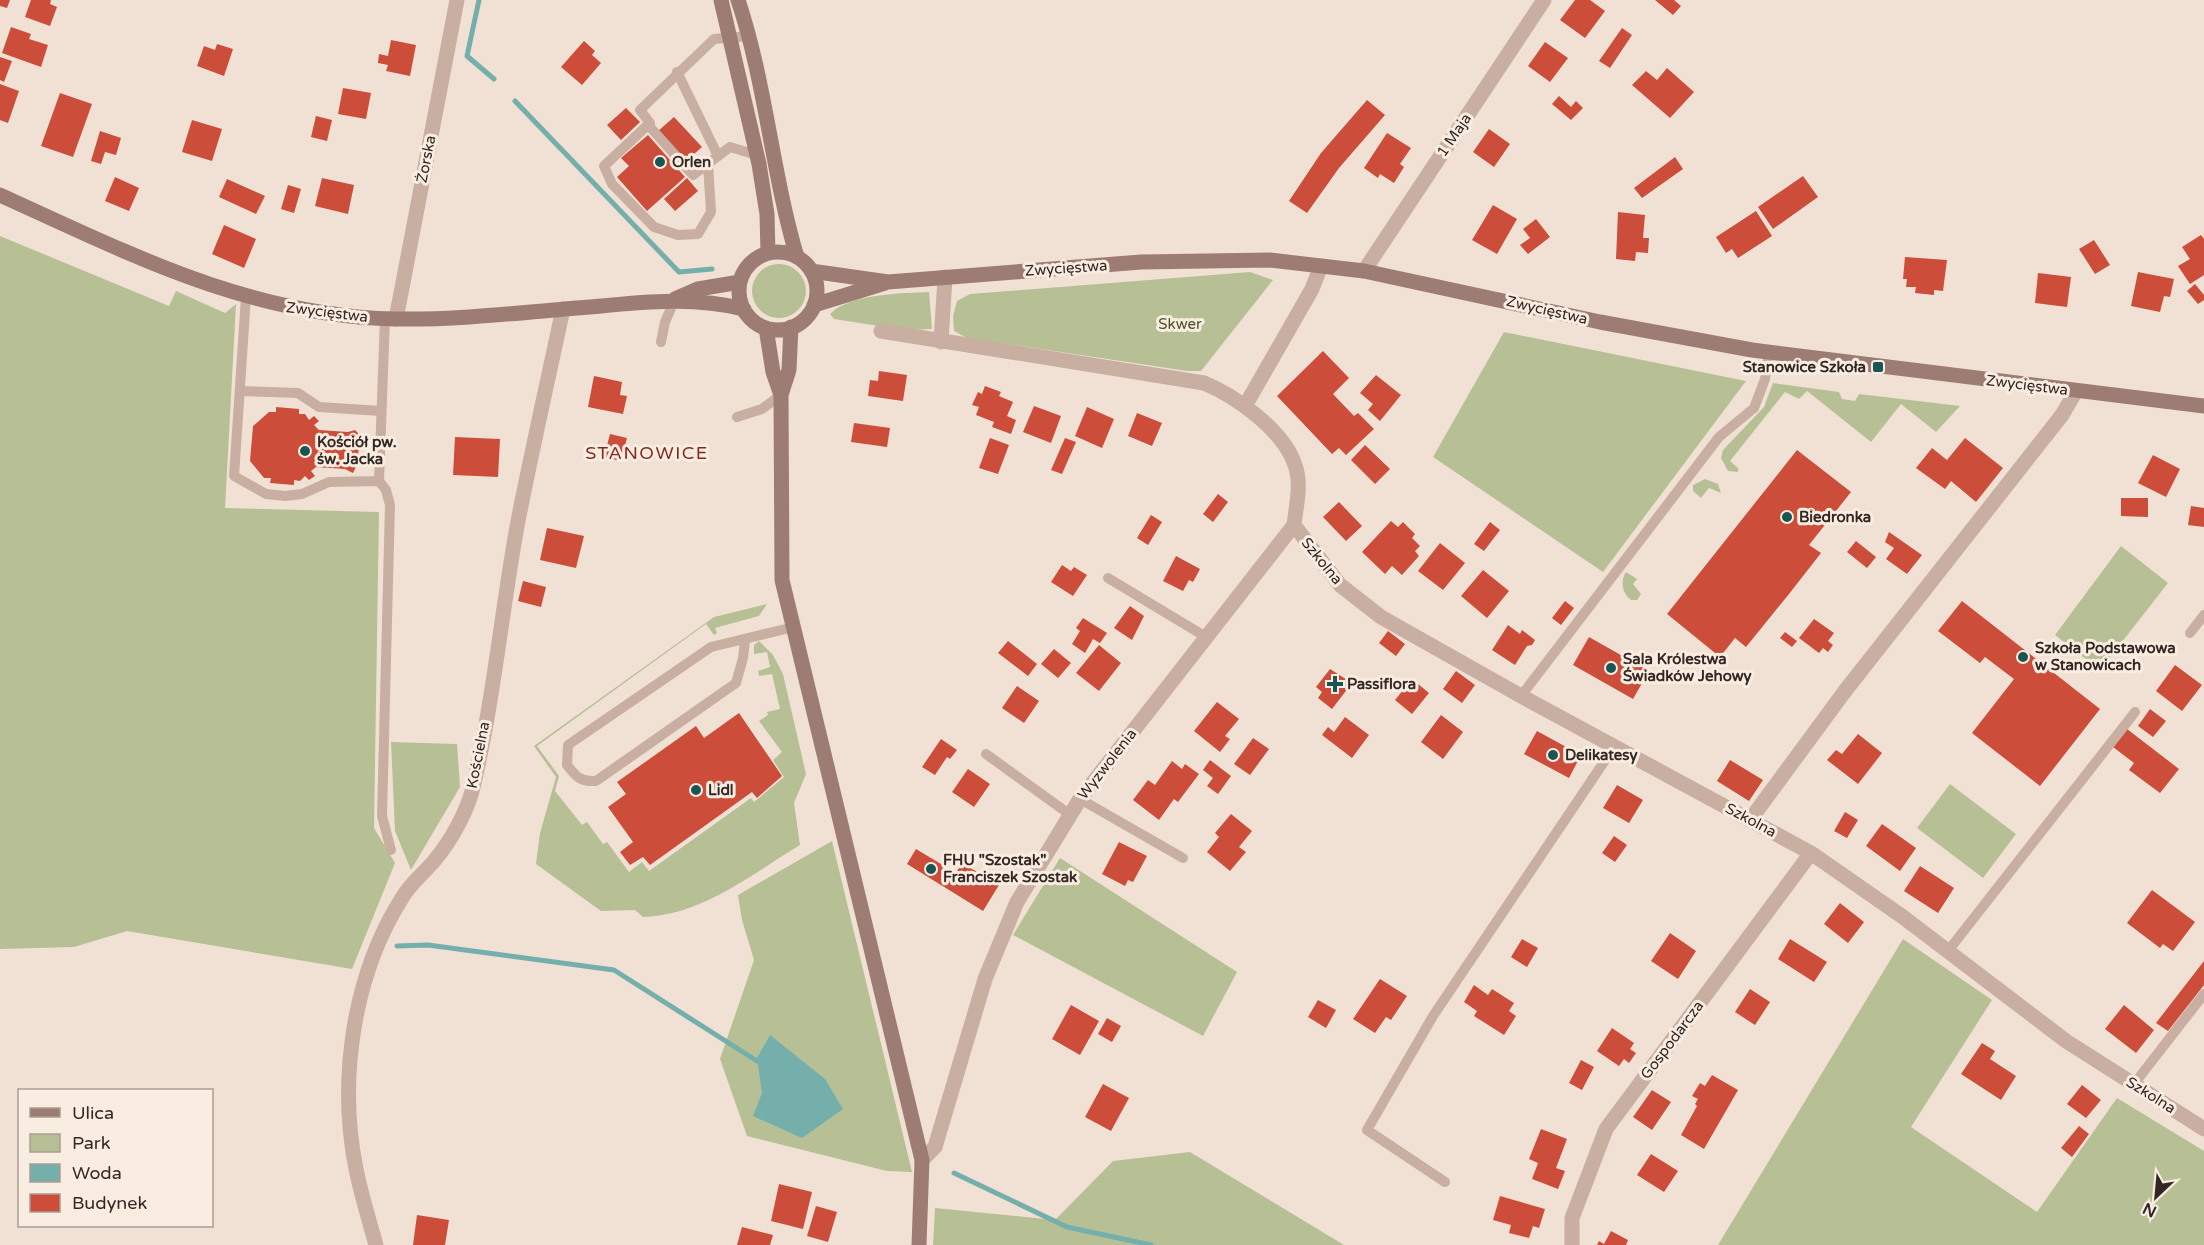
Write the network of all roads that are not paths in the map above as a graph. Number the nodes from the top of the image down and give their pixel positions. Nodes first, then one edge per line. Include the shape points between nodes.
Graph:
1 (457, 0) edge
2 (721, 0) edge
3 (738, 0) edge
4 (1544, 0) edge
5 (749, 36) junction
6 (730, 37) junction
7 (677, 72) junction
8 (650, 123) junction
9 (757, 155) junction
10 (718, 156) junction
11 (708, 164) junction
12 (0, 195) edge
13 (768, 253) junction
14 (797, 257) junction
15 (1322, 266) junction
16 (811, 271) junction
17 (1364, 271) junction
18 (945, 277) junction
19 (740, 282) junction
20 (888, 282) junction
21 (246, 297) junction
22 (675, 299) junction
23 (814, 305) junction
24 (563, 309) junction
25 (744, 309) junction
26 (391, 319) junction
27 (791, 327) junction
28 (766, 328) junction
29 (881, 332) dead end
30 (661, 342) dead end
31 (941, 342) junction
32 (1769, 353) junction
33 (240, 391) junction
34 (2076, 391) junction
35 (780, 395) junction
36 (1245, 406) junction
37 (2204, 406) edge
38 (381, 411) junction
39 (737, 417) dead end
40 (378, 481) junction
41 (1294, 525) junction
42 (1108, 578) dead end
43 (2204, 615) edge
44 (794, 627) junction
45 (2190, 633) dead end
46 (1206, 637) junction
47 (745, 640) junction
48 (1521, 696) junction
49 (2135, 712) dead end
50 (1614, 747) junction
51 (986, 754) dead end
52 (1080, 799) junction
53 (1069, 814) junction
54 (1750, 820) junction
55 (391, 850) dead end
56 (1811, 853) junction
57 (1183, 858) dead end
58 (1948, 951) junction
59 (2204, 994) edge
60 (2134, 1084) junction
61 (2204, 1129) edge
62 (921, 1160) junction
63 (1445, 1182) dead end
64 (376, 1245) edge
65 (919, 1245) edge
66 (1572, 1245) edge

1 - 26 street, Żorska
2 - 6 main road
3 - 5 main road
4 - 17 street, 1 Maja
5 - 6 lane
5 - 14 main road
6 - 7 lane via 714,39
6 - 9 main road
7 - 8 lane via 640,110
7 - 10 lane
8 - 11 lane via 693,175
8 - 11 lane via 604,166 612,184 654,227 678,235 698,234 711,212
9 - 10 lane via 730,147
9 - 13 main road via 767,214
10 - 11 lane
12 - 21 main road, Zwycięstwa via 156,265
13 - 14 main road
13 - 19 main road via 746,269
14 - 16 main road
15 - 17 main road, Zwycięstwa
15 - 18 main road, Zwycięstwa via 1270,260 1186,260
15 - 36 street
16 - 20 main road, Zwycięstwa
16 - 23 main road via 817,287
17 - 32 main road, Zwycięstwa via 1600,322
18 - 20 main road, Zwycięstwa
18 - 31 street
19 - 22 main road, Zwycięstwa via 698,289
19 - 25 main road
20 - 23 main road, Zwycięstwa
21 - 26 main road, Zwycięstwa via 308,312
21 - 33 lane
22 - 24 main road, Zwycięstwa
22 - 25 main road, Zwycięstwa
22 - 30 lane
23 - 27 main road via 803,321
24 - 26 main road, Zwycięstwa
24 - 64 street, Kościelna via 518,521 474,786 456,828 435,860 408,888 386,923 368,964 361,996 350,1113 356,1168
25 - 28 main road
26 - 38 lane
27 - 28 main road
27 - 35 main road via 789,370
28 - 35 main road
29 - 31 street
31 - 36 street via 1204,383 1225,391
32 - 34 main road, Zwycięstwa
32 - 48 lane via 1754,408 1719,437
33 - 38 lane via 298,393 319,407
33 - 40 lane via 234,476 243,483 266,494 285,496 302,494 329,482
34 - 37 main road, Zwycięstwa
34 - 54 street via 2062,415 1845,691
35 - 39 lane via 762,409
35 - 44 main road via 782,580
36 - 41 street, Wyzwolenia via 1282,443 1295,465 1299,491
38 - 40 lane
40 - 55 lane via 386,490 390,505 382,816
41 - 46 street, Wyzwolenia
41 - 48 street, Szkolna via 1340,585 1381,617
42 - 46 lane
43 - 45 lane
44 - 47 lane
44 - 62 main road
46 - 52 street, Wyzwolenia
47 - 47 lane via 711,647 622,706 568,745 567,765 585,782 596,781 707,705 736,683
48 - 50 street, Szkolna
49 - 58 lane
50 - 54 street, Szkolna
50 - 63 lane via 1433,1016 1367,1130
51 - 53 lane
52 - 53 street, Wyzwolenia
52 - 57 lane
53 - 62 street, Wyzwolenia via 1017,902 986,979 935,1147
54 - 56 street, Szkolna
56 - 58 street, Szkolna
56 - 66 street, Gospodarcza via 1606,1129 1572,1218
58 - 60 street, Szkolna via 2066,1041
59 - 60 lane
60 - 61 street, Szkolna
62 - 65 main road

